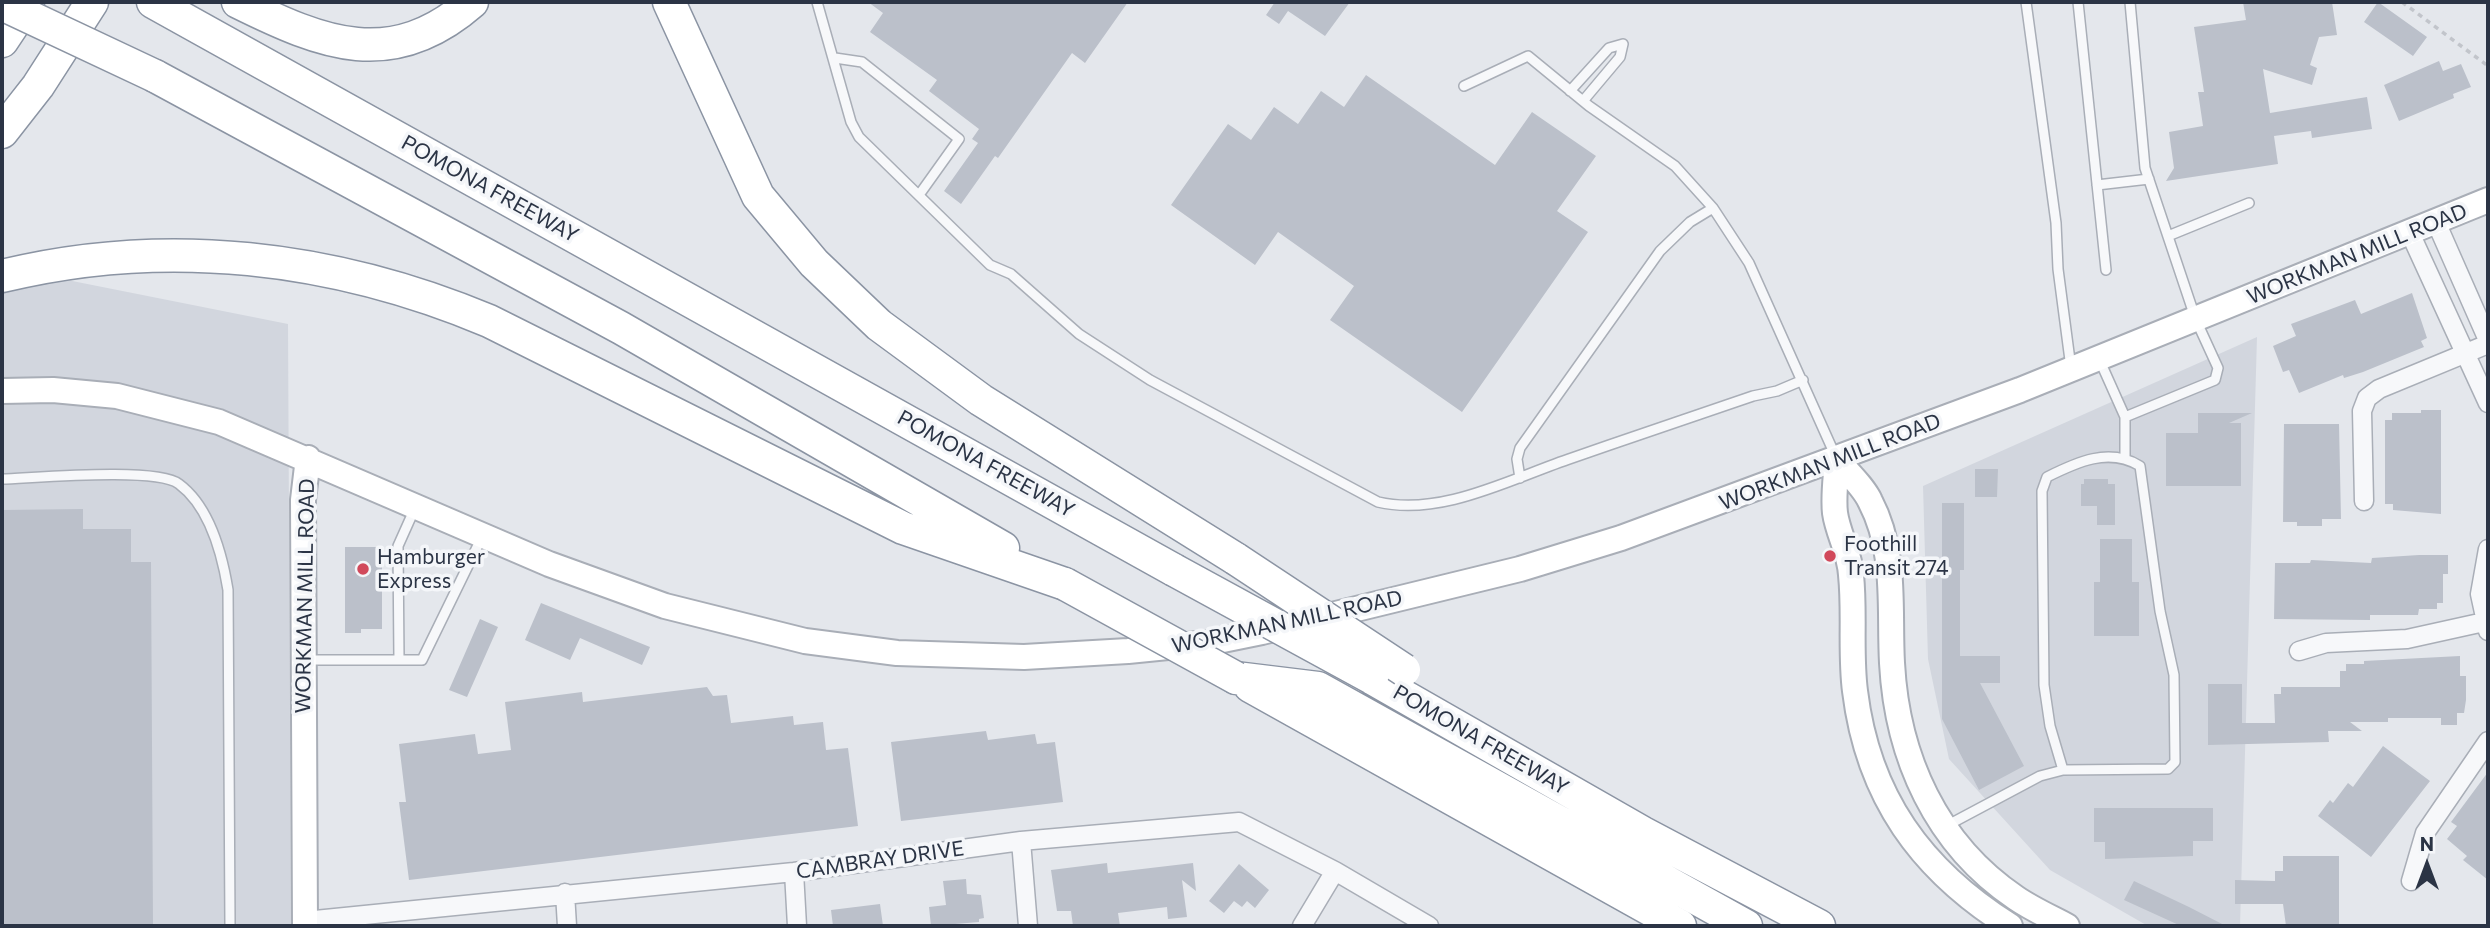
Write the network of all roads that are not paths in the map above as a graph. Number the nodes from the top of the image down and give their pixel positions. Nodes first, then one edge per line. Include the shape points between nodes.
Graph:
1 (23, 2) edge
2 (28, 2) edge
3 (92, 2) edge
4 (238, 2) edge
5 (472, 2) edge
6 (669, 2) edge
7 (678, 2) edge
8 (817, 2) edge
9 (2026, 2) edge
10 (2078, 2) edge
11 (2130, 2) edge
12 (2, 4) edge
13 (159, 5) edge
14 (2, 41) edge
15 (688, 43) junction
16 (835, 58) junction
17 (155, 76) junction
18 (1464, 86) dead end
19 (1570, 91) junction
20 (1583, 102) junction
21 (2, 132) edge
22 (2149, 179) junction
23 (2097, 185) junction
24 (919, 195) junction
25 (2488, 200) edge
26 (2249, 203) dead end
27 (1713, 208) junction
28 (2437, 222) junction
29 (2410, 233) junction
30 (2168, 236) junction
31 (2106, 270) dead end
32 (2, 276) edge
33 (2196, 320) junction
34 (2488, 342) edge
35 (2465, 354) junction
36 (2099, 358) junction
37 (2071, 369) junction
38 (1803, 380) junction
39 (2, 391) edge
40 (2488, 403) edge
41 (2125, 417) junction
42 (2126, 457) junction
43 (308, 458) junction
44 (1837, 460) junction
45 (1520, 478) junction
46 (2, 479) edge
47 (2364, 501) dead end
48 (415, 507) junction
49 (482, 536) junction
50 (2488, 549) edge
51 (1065, 584) junction
52 (2486, 627) edge
53 (2299, 651) dead end
54 (303, 660) junction
55 (399, 660) junction
56 (1236, 678) junction
57 (2488, 741) edge
58 (2063, 770) junction
59 (1943, 828) junction
60 (1643, 833) junction
61 (1021, 841) junction
62 (1335, 871) junction
63 (794, 872) junction
64 (2411, 881) dead end
65 (565, 893) junction
66 (305, 924) edge
67 (230, 926) edge
68 (567, 926) edge
69 (797, 926) edge
70 (1028, 926) edge
71 (1302, 926) edge
72 (1429, 926) edge
73 (1680, 926) edge
74 (1746, 926) edge
75 (1819, 926) edge
76 (2010, 926) edge
77 (2067, 926) edge

1 - 17 highway, bridge
2 - 14 highway
3 - 21 highway
4 - 5 highway via 334,43 374,46 418,37 452,20
6 - 15 highway
7 - 15 highway
8 - 16 lane
9 - 37 lane
10 - 23 lane
11 - 22 lane
12 - 17 highway, bridge
13 - 60 highway, POMONA FREEWAY, bridge
15 - 60 highway, bridge via 758,196 814,263 878,325 981,400 1237,559
16 - 24 lane via 859,137
16 - 24 lane via 862,62 959,139
17 - 51 highway via 621,328
18 - 19 lane via 1528,56
19 - 20 lane
19 - 20 lane via 1609,48 1623,44 1620,57
20 - 27 lane via 1675,166
22 - 23 lane
22 - 30 lane
23 - 31 lane
24 - 45 lane via 990,265 1012,274 1079,334 1161,386 1378,502 1418,506
25 - 28 main road, WORKMAN MILL ROAD
26 - 30 lane
27 - 38 lane via 1749,262
27 - 45 lane via 1690,222 1660,251 1520,448
28 - 29 main road, WORKMAN MILL ROAD
28 - 34 street
29 - 33 main road, WORKMAN MILL ROAD
29 - 35 street
30 - 33 lane
32 - 51 highway via 117,257 191,254 314,266 378,281 489,321 903,528
33 - 36 main road, WORKMAN MILL ROAD
33 - 41 lane via 2218,368 2215,380
34 - 35 street
35 - 40 street
35 - 47 street via 2367,398 2362,411
36 - 37 main road, WORKMAN MILL ROAD
36 - 41 lane
37 - 44 main road, WORKMAN MILL ROAD
38 - 44 lane
38 - 45 lane
39 - 43 main road via 117,396 170,407
41 - 42 lane
42 - 58 lane via 2083,459 2047,477 2042,491 2044,685
42 - 58 lane via 2140,466 2160,611 2174,675 2175,762 2168,769
43 - 48 main road, WORKMAN MILL ROAD
43 - 54 main road, WORKMAN MILL ROAD via 303,500
44 - 49 main road, WORKMAN MILL ROAD via 1621,538 1520,569 1262,632 1128,652 1024,657 805,641 665,606
44 - 59 main road via 1870,499 1884,537 1891,571 1892,661 1900,729 1910,765
44 - 76 main road via 1835,514 1852,574 1854,690 1874,772 1891,808 1936,870 1970,901
46 - 67 lane via 149,475 177,482 198,503 223,557 228,590
48 - 49 main road, WORKMAN MILL ROAD
48 - 55 lane via 398,546
49 - 55 lane via 422,660
50 - 52 street via 2480,594
51 - 56 highway, bridge
52 - 53 street via 2407,639 2326,643
54 - 55 lane
54 - 66 main road, WORKMAN MILL ROAD
56 - 73 highway
56 - 74 highway via 1318,688
57 - 64 street via 2424,833
58 - 59 lane via 2040,776
59 - 77 main road via 2008,892
60 - 75 highway, POMONA FREEWAY
61 - 62 street, CAMBRAY DRIVE via 1239,822
61 - 63 street, CAMBRAY DRIVE
61 - 70 street
62 - 71 street
62 - 72 street, CAMBRAY DRIVE
63 - 65 street, CAMBRAY DRIVE
63 - 69 street
65 - 66 street, CAMBRAY DRIVE
65 - 68 street

